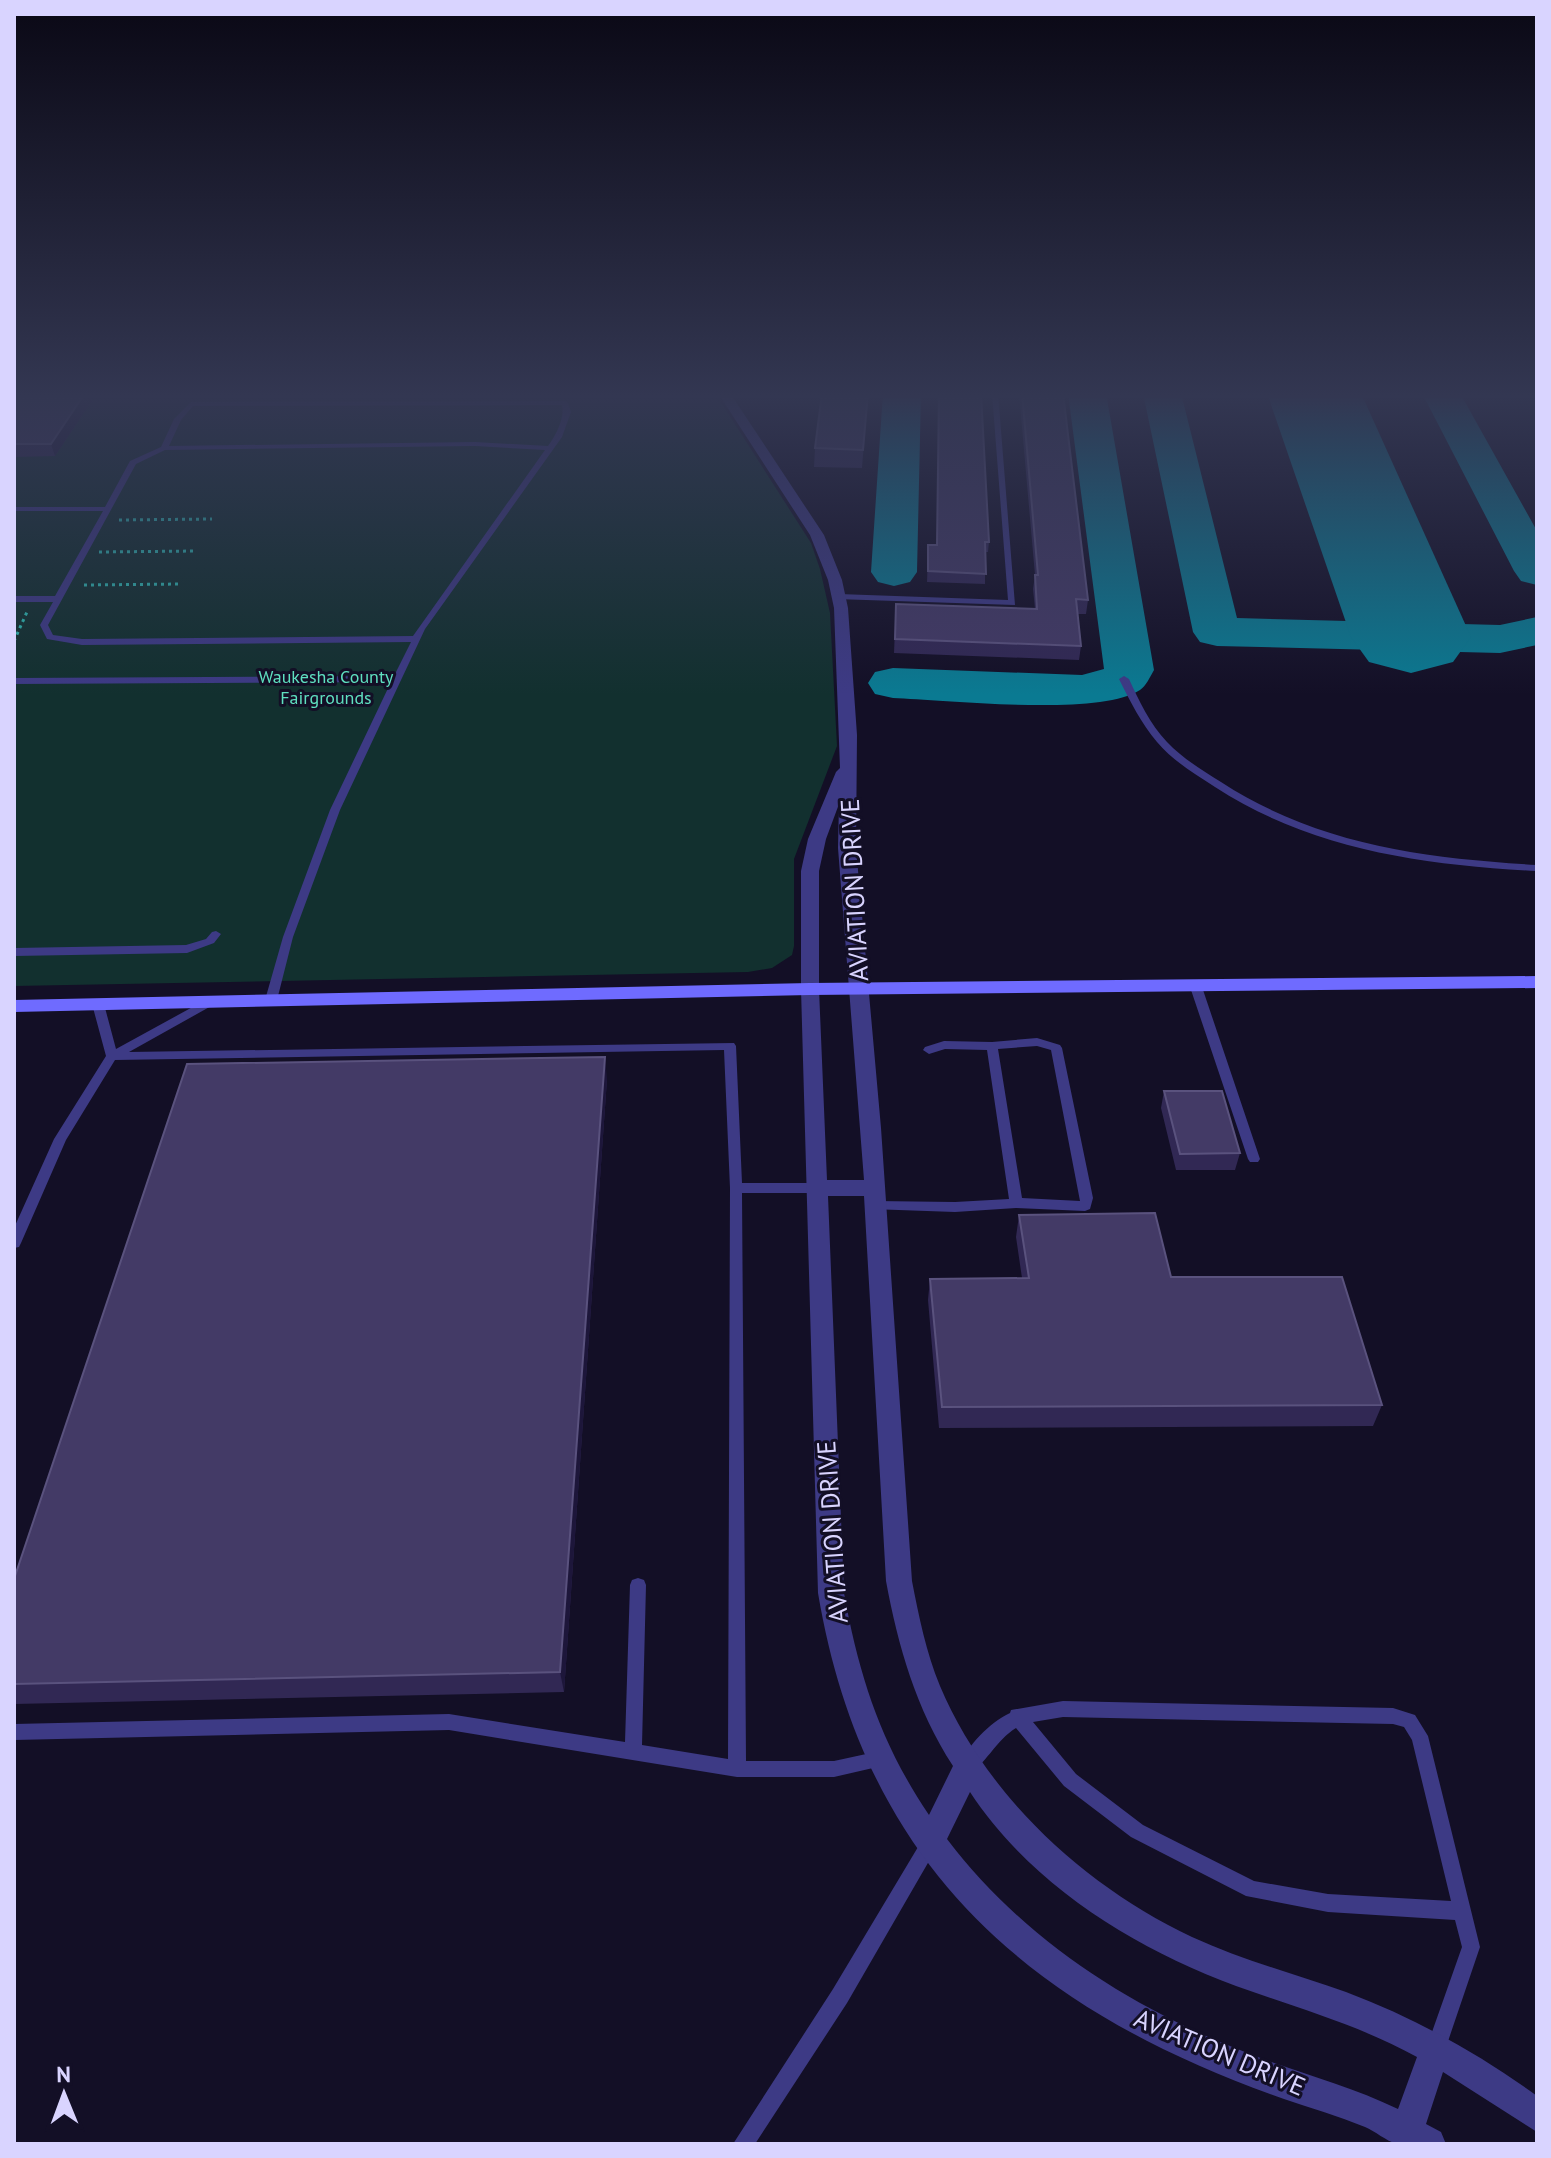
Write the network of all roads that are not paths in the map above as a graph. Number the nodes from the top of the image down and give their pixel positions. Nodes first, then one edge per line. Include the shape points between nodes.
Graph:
1 (116, 494) edge
2 (518, 494) edge
3 (790, 494) edge
4 (1003, 494) edge
5 (14, 509) edge
6 (107, 509) junction
7 (839, 597) junction
8 (14, 599) edge
9 (58, 599) junction
10 (416, 639) junction
11 (396, 679) junction
12 (1124, 679) dead end
13 (14, 681) edge
14 (849, 759) junction
15 (1537, 868) edge
16 (216, 934) dead end
17 (14, 952) edge
18 (1537, 982) edge
19 (1195, 984) junction
20 (810, 989) junction
21 (859, 989) junction
22 (271, 1000) junction
23 (209, 1002) junction
24 (98, 1004) junction
25 (14, 1006) edge
26 (992, 1046) junction
27 (929, 1050) dead end
28 (112, 1056) junction
29 (1254, 1159) dead end
30 (736, 1188) junction
31 (818, 1188) junction
32 (874, 1197) junction
33 (1016, 1203) junction
34 (14, 1243) edge
35 (638, 1585) dead end
36 (1017, 1716) junction
37 (14, 1732) edge
38 (633, 1752) junction
39 (880, 1759) junction
40 (968, 1766) junction
41 (737, 1769) junction
42 (930, 1843) junction
43 (1463, 1911) junction
44 (1435, 2050) junction
45 (1537, 2116) edge
46 (1413, 2140) edge
47 (743, 2144) edge

1 - 6 lane
2 - 10 lane
3 - 7 street, AVIATION DRIVE via 817,535
4 - 7 lane via 1012,603
5 - 6 lane
6 - 9 lane
7 - 14 street, AVIATION DRIVE
8 - 9 lane
9 - 10 lane via 44,625 50,637 63,641
10 - 11 lane
11 - 13 lane
11 - 22 lane via 335,810 288,937
12 - 15 lane via 1164,743 1224,790 1270,815 1419,859
14 - 20 street, AVIATION DRIVE via 813,855
14 - 21 street, AVIATION DRIVE via 847,848
16 - 17 lane via 187,949
18 - 19 street
19 - 21 street
19 - 29 lane
20 - 21 street
20 - 22 street
20 - 31 street, AVIATION DRIVE
21 - 32 street, AVIATION DRIVE
22 - 23 street
23 - 24 street
23 - 28 lane
24 - 25 street
24 - 28 lane
26 - 27 lane via 944,1045
26 - 33 lane
26 - 33 lane via 1037,1042 1056,1048 1087,1198 1085,1206
28 - 30 lane via 730,1046
28 - 34 lane via 60,1139
30 - 31 lane
30 - 41 lane
31 - 32 street
31 - 39 street, AVIATION DRIVE via 832,1603 846,1674
32 - 33 lane via 955,1207
32 - 40 street, AVIATION DRIVE via 901,1599 914,1655 936,1711
35 - 38 lane
36 - 40 lane via 995,1730
36 - 43 lane via 1070,1780 1137,1831 1252,1890 1328,1903
36 - 43 lane via 1063,1709 1393,1716 1409,1721 1420,1736
37 - 38 lane via 449,1722
38 - 41 lane
39 - 41 lane via 834,1769
39 - 42 street, AVIATION DRIVE
40 - 42 street
40 - 44 street, AVIATION DRIVE via 1009,1821 1052,1864 1156,1936 1242,1975 1373,2019
42 - 46 street, AVIATION DRIVE via 976,1898 1031,1949 1093,1994 1227,2061 1374,2114
42 - 47 lane via 840,1996
43 - 44 lane via 1471,1947
44 - 45 street, AVIATION DRIVE
44 - 46 street

